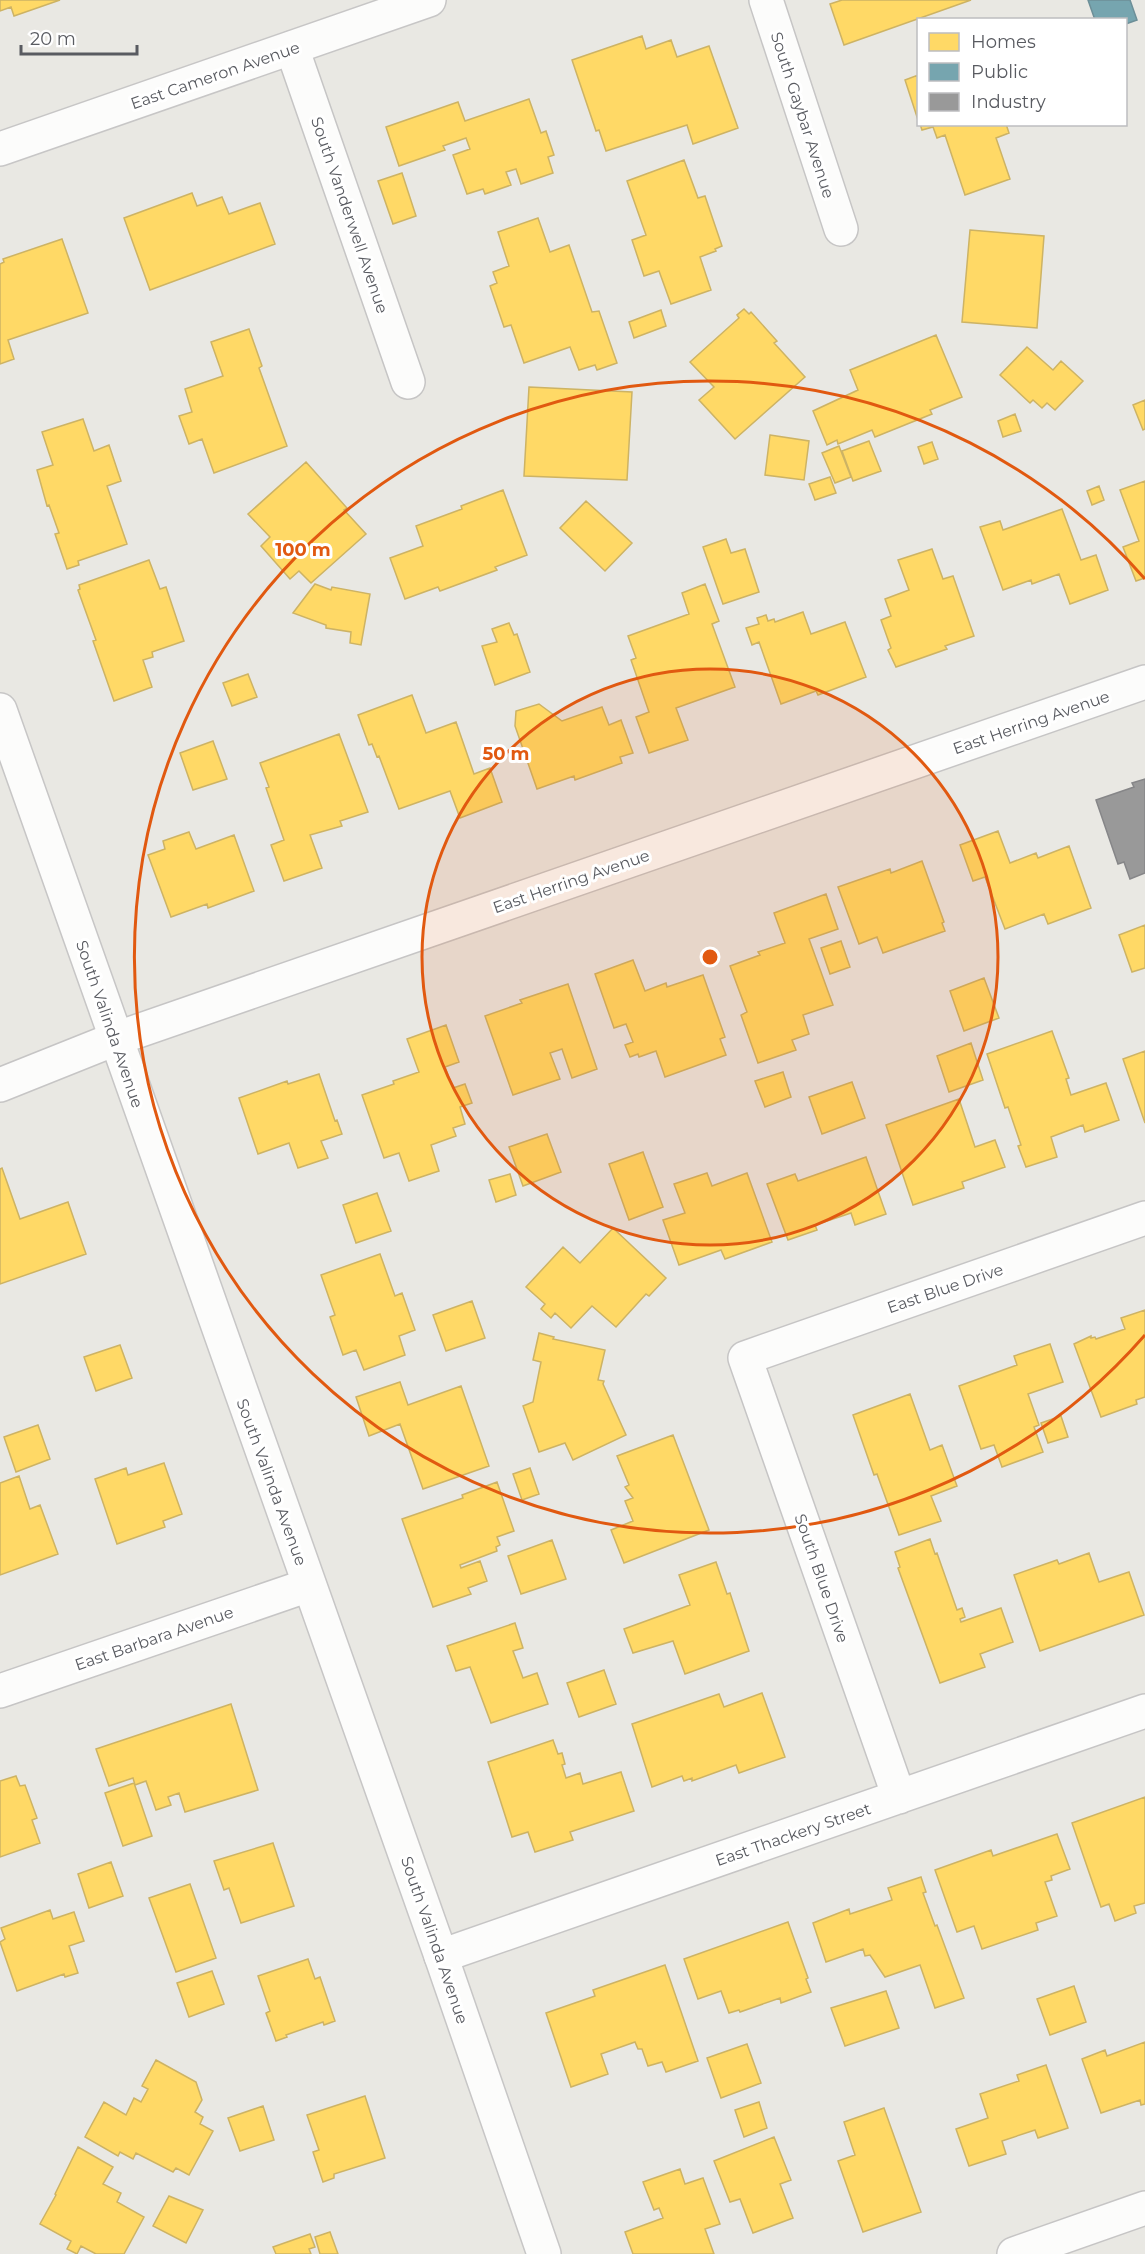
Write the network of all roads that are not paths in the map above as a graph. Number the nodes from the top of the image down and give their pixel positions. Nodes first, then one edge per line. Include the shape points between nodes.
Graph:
1 (429, 0) edge
2 (766, 0) edge
3 (292, 48) junction
4 (0, 149) edge
5 (841, 229) dead end
6 (408, 382) dead end
7 (1145, 682) edge
8 (0, 710) edge
9 (115, 1039) junction
10 (0, 1085) edge
11 (1145, 1218) edge
12 (745, 1358) joint
13 (309, 1586) junction
14 (0, 1691) edge
15 (1145, 1711) edge
16 (899, 1797) junction
17 (441, 1956) junction
18 (1145, 2208) edge
19 (544, 2254) edge
20 (1014, 2254) edge

1 - 3 street, East Cameron Avenue
2 - 5 street, South Gaybar Avenue
3 - 4 street, East Cameron Avenue
3 - 6 street, South Vanderwell Avenue
7 - 9 street, East Herring Avenue
8 - 9 street, South Valinda Avenue
9 - 10 street, East Herring Avenue
9 - 13 street, South Valinda Avenue
11 - 12 street, East Blue Drive
12 - 16 street, South Blue Drive
13 - 14 street, East Barbara Avenue
13 - 17 street, South Valinda Avenue
15 - 16 street, East Thackery Street
16 - 17 street, East Thackery Street
17 - 19 street, South Valinda Avenue
18 - 20 street

